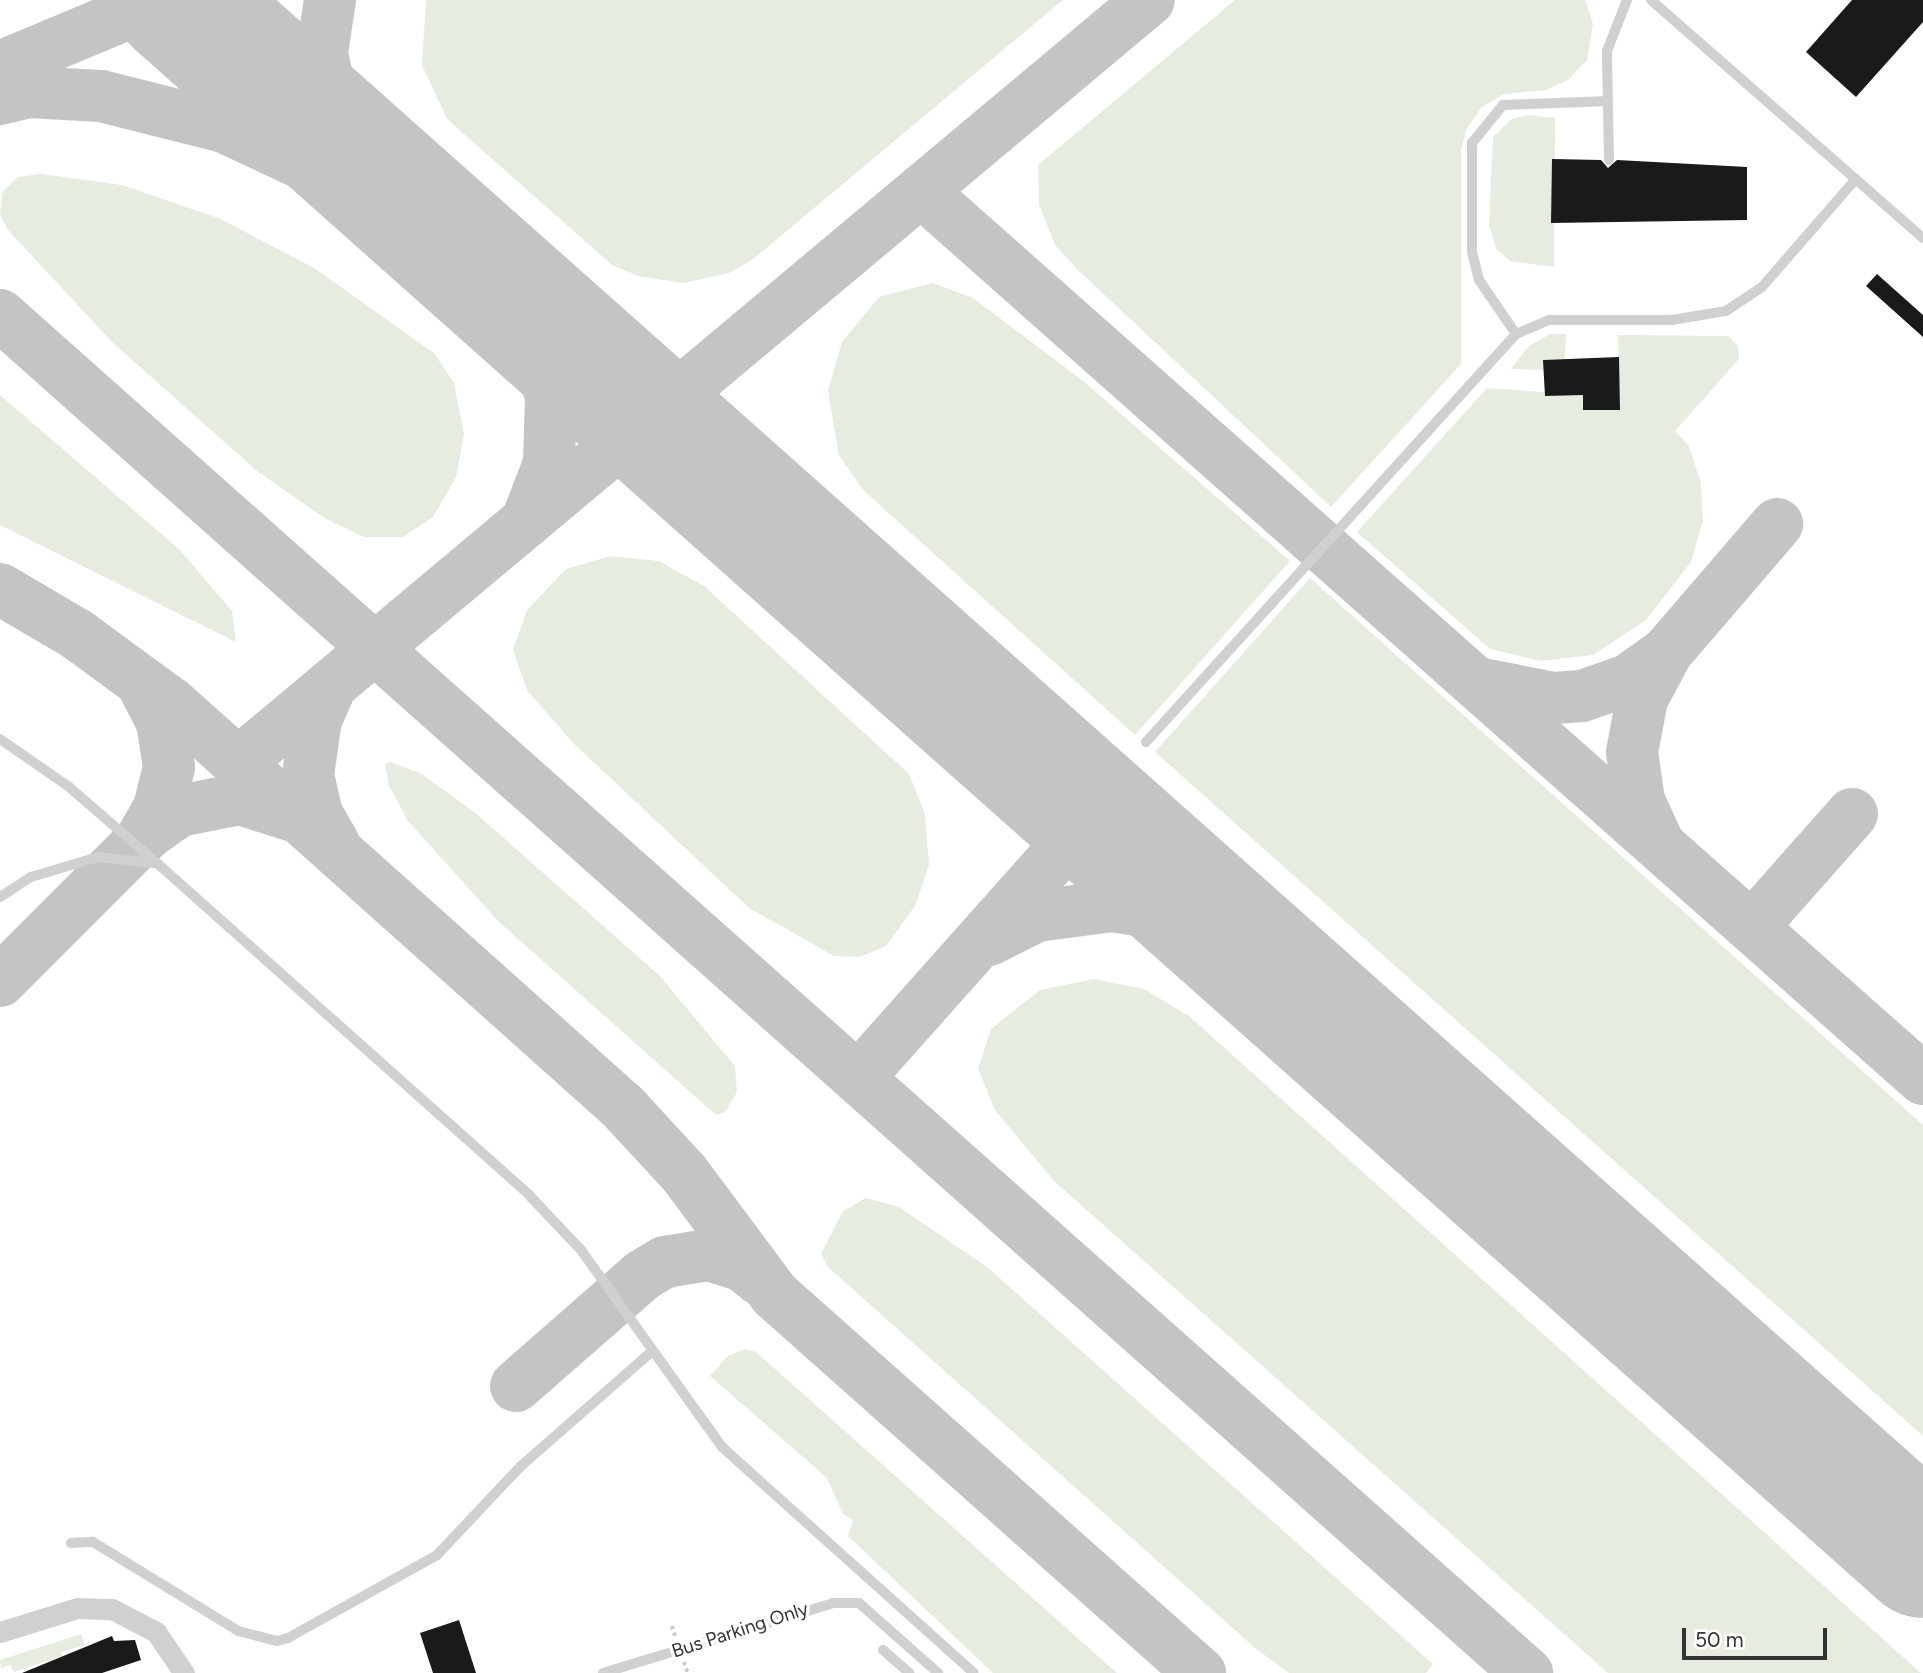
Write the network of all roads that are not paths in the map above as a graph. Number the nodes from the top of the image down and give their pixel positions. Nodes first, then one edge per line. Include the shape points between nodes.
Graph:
1 (1627, 0) edge
2 (1651, 0) edge
3 (1608, 101) junction
4 (1609, 160) dead end
5 (1856, 179) junction
6 (1923, 238) edge
7 (1516, 334) junction
8 (0, 739) edge
9 (1146, 742) dead end
10 (158, 864) junction
11 (0, 897) edge
12 (650, 1353) junction
13 (71, 1543) dead end
14 (0, 1632) edge
15 (883, 1650) dead end
16 (184, 1673) edge
17 (603, 1673) edge
18 (909, 1673) edge
19 (938, 1673) edge
20 (974, 1673) edge

1 - 3 lane via 1607,51
2 - 5 lane
3 - 4 lane
3 - 7 lane via 1503,105 1472,143 1472,252 1479,280
5 - 6 lane
5 - 7 lane via 1762,287 1726,311 1672,320 1549,320
7 - 9 lane
8 - 10 lane via 68,786
10 - 11 lane via 98,857 31,877
10 - 12 lane via 529,1195 581,1250
12 - 13 lane via 521,1466 438,1555 288,1638 277,1641 237,1631 93,1542
12 - 20 lane via 722,1447
14 - 16 street via 77,1608 112,1609 156,1632
15 - 18 lane
17 - 19 lane, Bus Parking Only via 833,1603 859,1603

